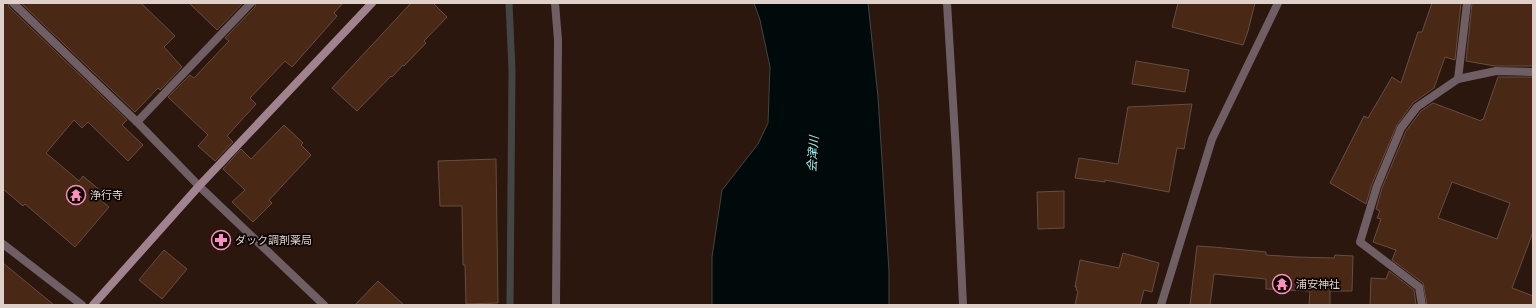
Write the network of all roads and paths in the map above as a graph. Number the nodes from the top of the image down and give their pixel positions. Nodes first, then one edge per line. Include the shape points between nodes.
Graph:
1 (13, 3) edge
2 (251, 3) edge
3 (372, 3) edge
4 (555, 3) edge
5 (947, 3) edge
6 (1278, 3) edge
7 (1467, 3) edge
8 (1533, 72) edge
9 (1458, 78) junction
10 (137, 122) junction
11 (199, 186) junction
12 (3, 244) edge
13 (82, 305) edge
14 (93, 305) edge
15 (324, 305) edge
16 (556, 305) edge
17 (963, 305) edge
18 (1161, 305) edge
19 (1422, 305) edge

1 - 10 street
2 - 10 street
3 - 11 street
4 - 16 street via 558,40
5 - 17 street
6 - 18 street via 1212,138
7 - 9 street
8 - 9 street via 1496,71
9 - 19 street via 1417,107 1401,128 1378,186 1360,242 1419,288
10 - 11 street
11 - 14 street
11 - 15 street
12 - 13 street

